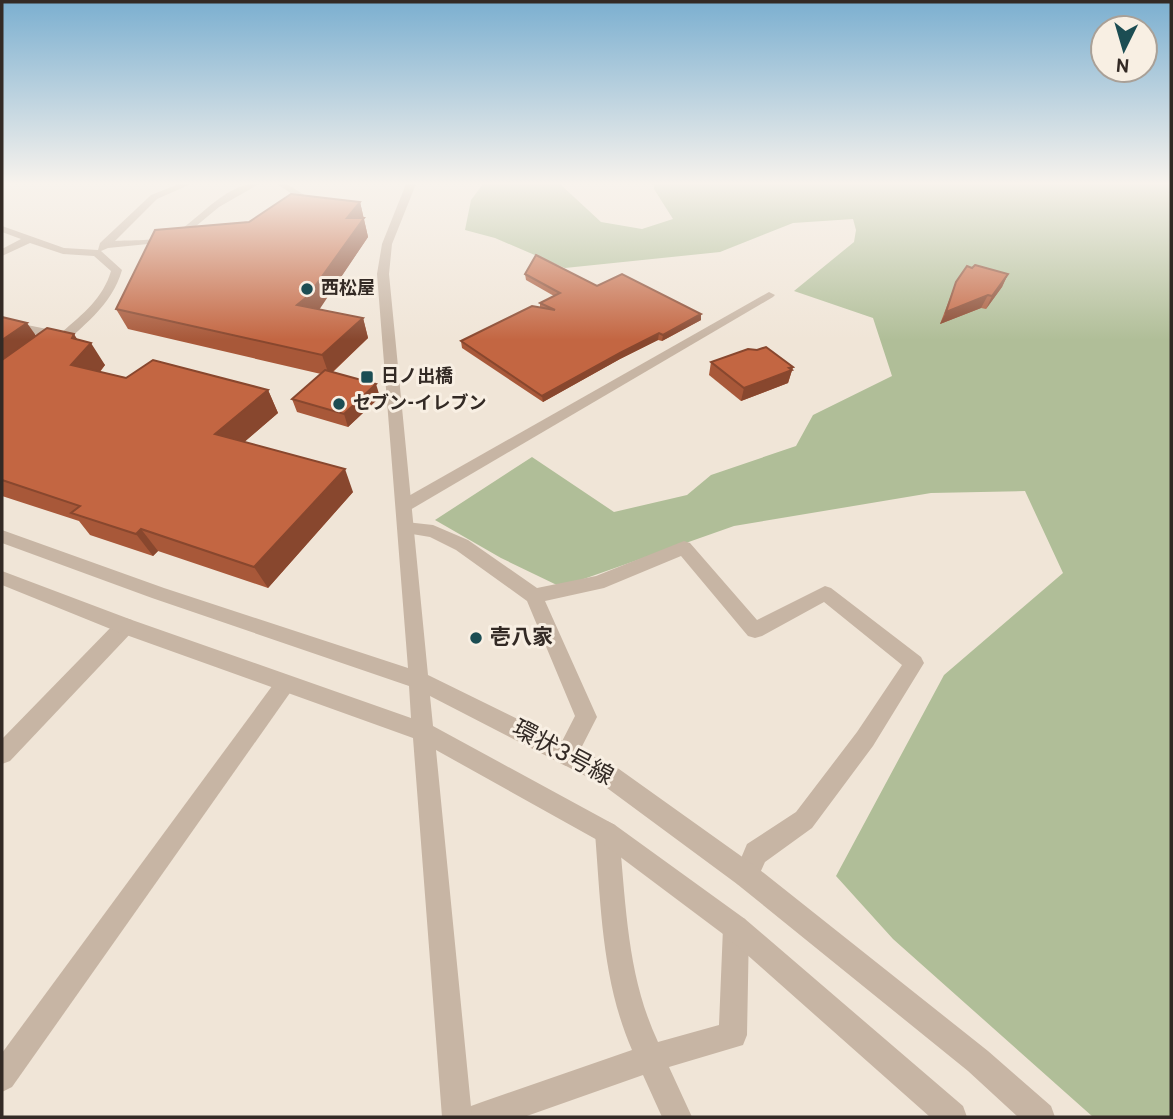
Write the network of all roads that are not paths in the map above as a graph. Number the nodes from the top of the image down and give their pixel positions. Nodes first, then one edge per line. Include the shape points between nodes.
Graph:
1 (19, 236) edge
2 (113, 236) edge
3 (176, 236) edge
4 (390, 236) edge
5 (197, 237) edge
6 (172, 239) junction
7 (28, 240) junction
8 (100, 249) junction
9 (2, 253) edge
10 (769, 295) dead end
11 (2, 324) edge
12 (64, 336) junction
13 (34, 362) edge
14 (404, 506) junction
15 (406, 528) junction
16 (2, 536) edge
17 (2, 578) edge
18 (534, 596) junction
19 (125, 626) junction
20 (418, 680) junction
21 (285, 684) junction
22 (424, 732) junction
23 (2, 754) edge
24 (566, 755) junction
25 (607, 833) junction
26 (746, 875) junction
27 (736, 928) junction
28 (650, 1058) junction
29 (2, 1077) edge
30 (457, 1117) edge
31 (482, 1117) edge
32 (677, 1117) edge
33 (952, 1117) edge
34 (1040, 1117) edge

1 - 7 street
2 - 8 street
3 - 6 street
4 - 14 street via 383,274
5 - 6 street
6 - 8 street
7 - 8 street via 63,251
7 - 9 street
8 - 12 street via 117,270 115,282
10 - 14 street
11 - 12 street
12 - 13 street
14 - 15 street
15 - 18 street via 433,531 463,545
15 - 20 street
16 - 20 street, 環状3号線
17 - 19 street
18 - 24 street via 586,717
18 - 26 street via 598,583 684,548 755,629 825,593 914,663 804,820 756,853
19 - 21 street
19 - 23 street
20 - 22 street
20 - 24 street, 環状3号線
21 - 22 street
21 - 29 street
22 - 25 street
22 - 30 street
24 - 26 street, 環状3号線 via 611,777
25 - 27 street
25 - 28 street via 620,971
26 - 34 street, 環状3号線 via 978,1061
27 - 28 street via 733,1035
27 - 33 street
28 - 31 street
28 - 32 street

